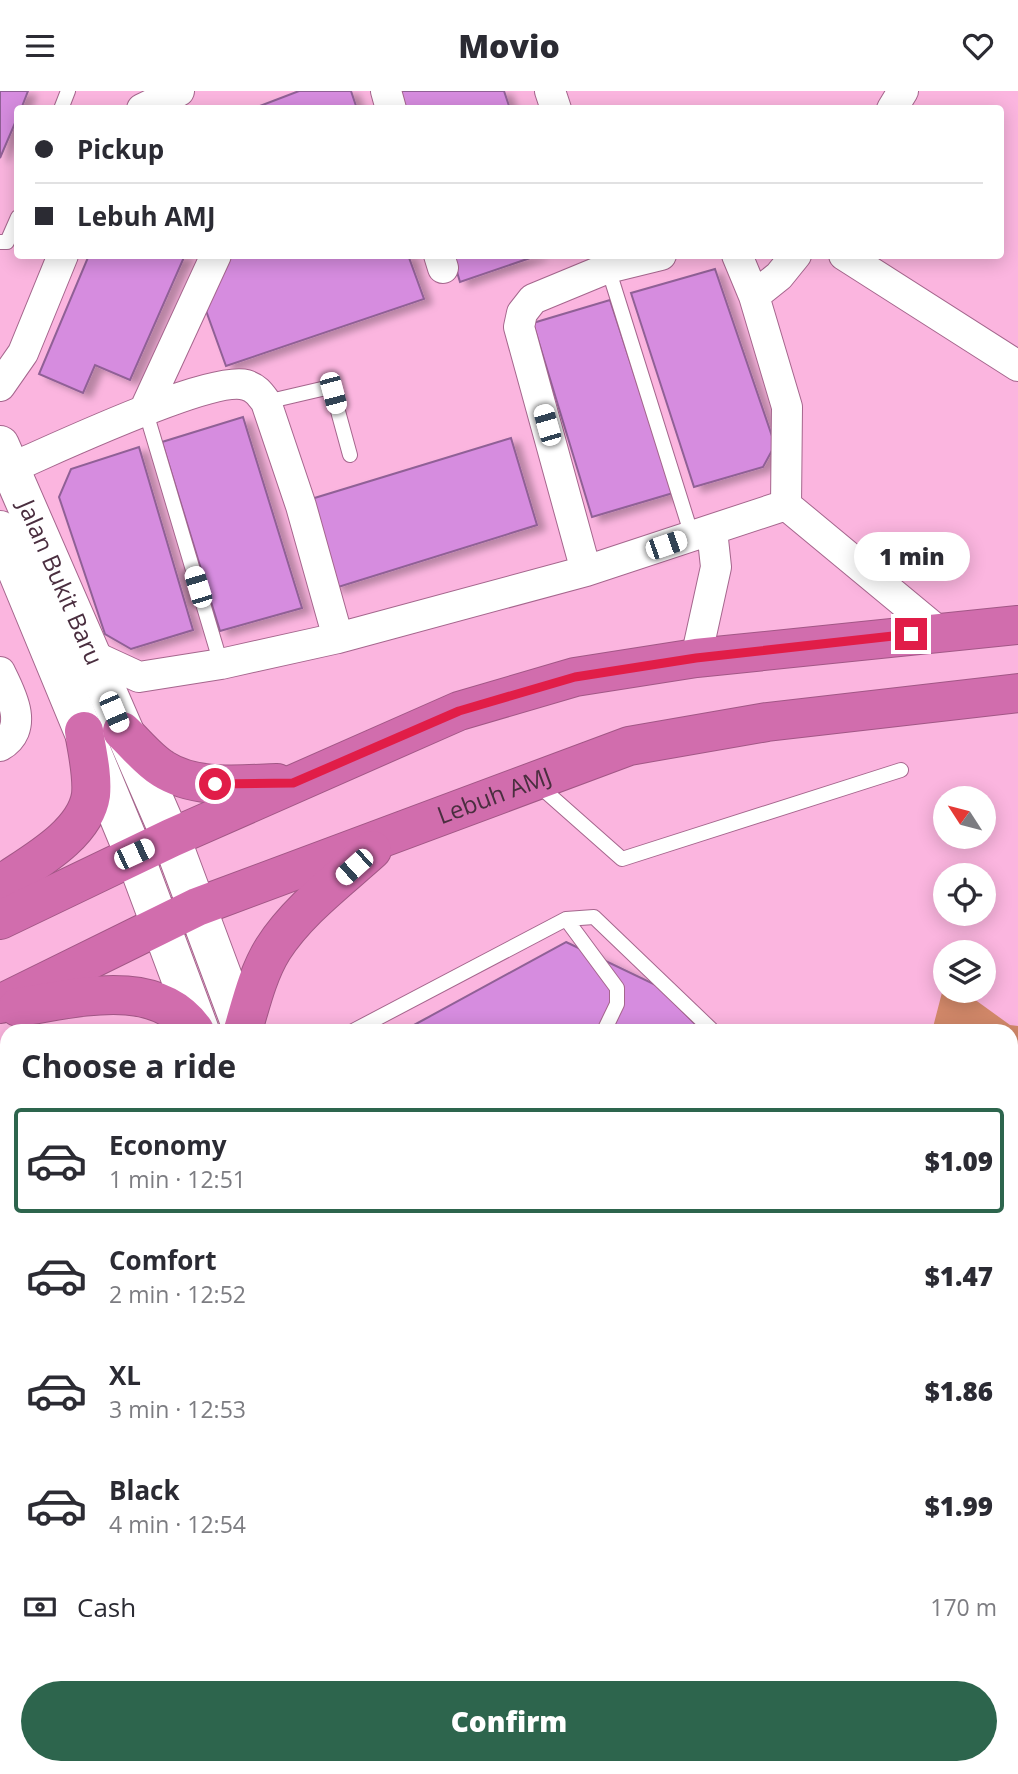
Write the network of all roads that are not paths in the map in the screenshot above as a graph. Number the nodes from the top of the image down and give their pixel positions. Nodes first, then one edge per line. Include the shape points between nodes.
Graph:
1 (179, 91) edge
2 (150, 105) edge
3 (14, 226) edge
4 (0, 242) edge
5 (61, 259) edge
6 (214, 259) edge
7 (645, 259) edge
8 (739, 259) edge
9 (793, 259) edge
10 (850, 259) edge
11 (608, 268) junction
12 (754, 296) junction
13 (1018, 366) edge
14 (0, 386) edge
15 (265, 403) junction
16 (145, 409) junction
17 (350, 455) dead end
18 (6, 457) edge
19 (786, 505) junction
20 (0, 530) edge
21 (702, 533) junction
22 (586, 571) junction
23 (1018, 625) edge
24 (938, 631) junction
25 (338, 638) junction
26 (89, 654) junction
27 (696, 658) junction
28 (221, 664) junction
29 (0, 672) edge
30 (1018, 693) edge
31 (84, 730) junction
32 (122, 731) junction
33 (2, 745) edge
34 (901, 770) dead end
35 (532, 780) junction
36 (293, 783) junction
37 (390, 835) junction
38 (170, 838) junction
39 (134, 854) junction
40 (0, 885) edge
41 (197, 907) junction
42 (566, 919) junction
43 (0, 920) edge
44 (160, 925) junction
45 (0, 1007) edge
46 (191, 1024) edge
47 (195, 1024) edge
48 (241, 1024) edge
49 (245, 1024) edge
50 (365, 1024) edge
51 (607, 1024) edge
52 (706, 1024) edge

1 - 2 street
3 - 4 lane via 7,242
5 - 14 street via 23,353
6 - 16 street
7 - 11 street
8 - 12 street
9 - 12 street
10 - 13 street
11 - 21 lane
11 - 22 street via 533,299 522,313 519,327
12 - 19 street via 789,417
15 - 16 street via 258,391 244,384
15 - 17 lane via 326,388 333,393
15 - 25 street via 301,506
16 - 18 street
16 - 28 lane
18 - 26 main road, Jalan Bukit Baru
19 - 21 street
19 - 24 street
20 - 31 main road, Jalan Bukit Baru
21 - 22 street
21 - 27 street via 716,568
22 - 25 street
23 - 24 highway
24 - 27 highway
25 - 28 street
26 - 28 street via 139,677
26 - 32 main road, Jalan Bukit Baru
27 - 36 highway via 575,677 459,711
29 - 33 street via 16,702 16,725
30 - 35 highway, Lebuh AMJ via 767,722 629,746
31 - 39 main road, Jalan Bukit Baru
31 - 40 highway via 91,776 85,813 69,833
32 - 36 highway via 163,769 188,779 215,784
32 - 38 main road, Jalan Bukit Baru
34 - 35 lane via 622,859
35 - 37 highway, Lebuh AMJ
36 - 38 highway
37 - 41 highway, Lebuh AMJ
37 - 49 highway via 318,899 273,949
38 - 39 highway
38 - 41 main road, Jalan Bukit Baru
39 - 43 highway
39 - 44 main road, Jalan Bukit Baru
41 - 44 highway, Lebuh AMJ
41 - 48 main road, Jalan Bukit Baru
42 - 50 lane
42 - 51 lane via 617,988 617,1004
42 - 52 lane via 594,917
44 - 45 highway, Lebuh AMJ
44 - 47 main road, Jalan Bukit Baru
45 - 46 highway via 123,994 178,1010

